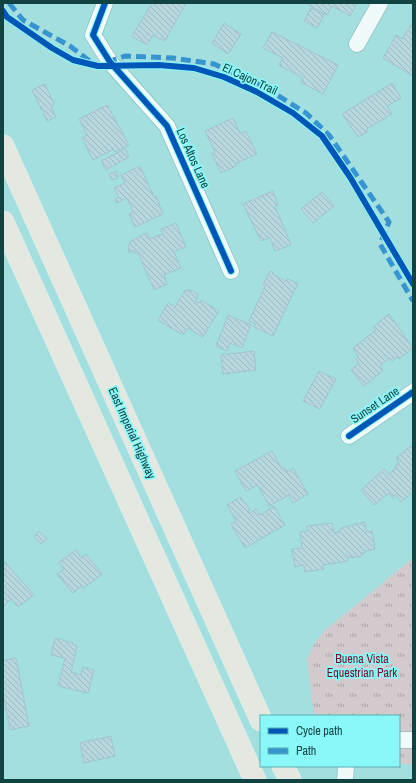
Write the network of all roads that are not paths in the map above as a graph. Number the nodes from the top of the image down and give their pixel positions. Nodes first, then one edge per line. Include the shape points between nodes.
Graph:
1 (105, 3) edge
2 (380, 3) edge
3 (357, 44) dead end
4 (3, 146) edge
5 (3, 222) edge
6 (231, 271) dead end
7 (413, 392) edge
8 (349, 436) dead end
9 (260, 718) edge
10 (400, 740) edge
11 (413, 740) edge
12 (284, 767) edge
13 (346, 767) edge
14 (256, 780) edge
15 (290, 780) edge
16 (345, 780) edge

1 - 6 street, Los Altos Lane via 93,35 110,62 167,126
2 - 3 street
4 - 9 highway, East Imperial Highway
5 - 14 highway
7 - 8 street, Sunset Lane
10 - 11 street
12 - 15 highway
13 - 16 street

